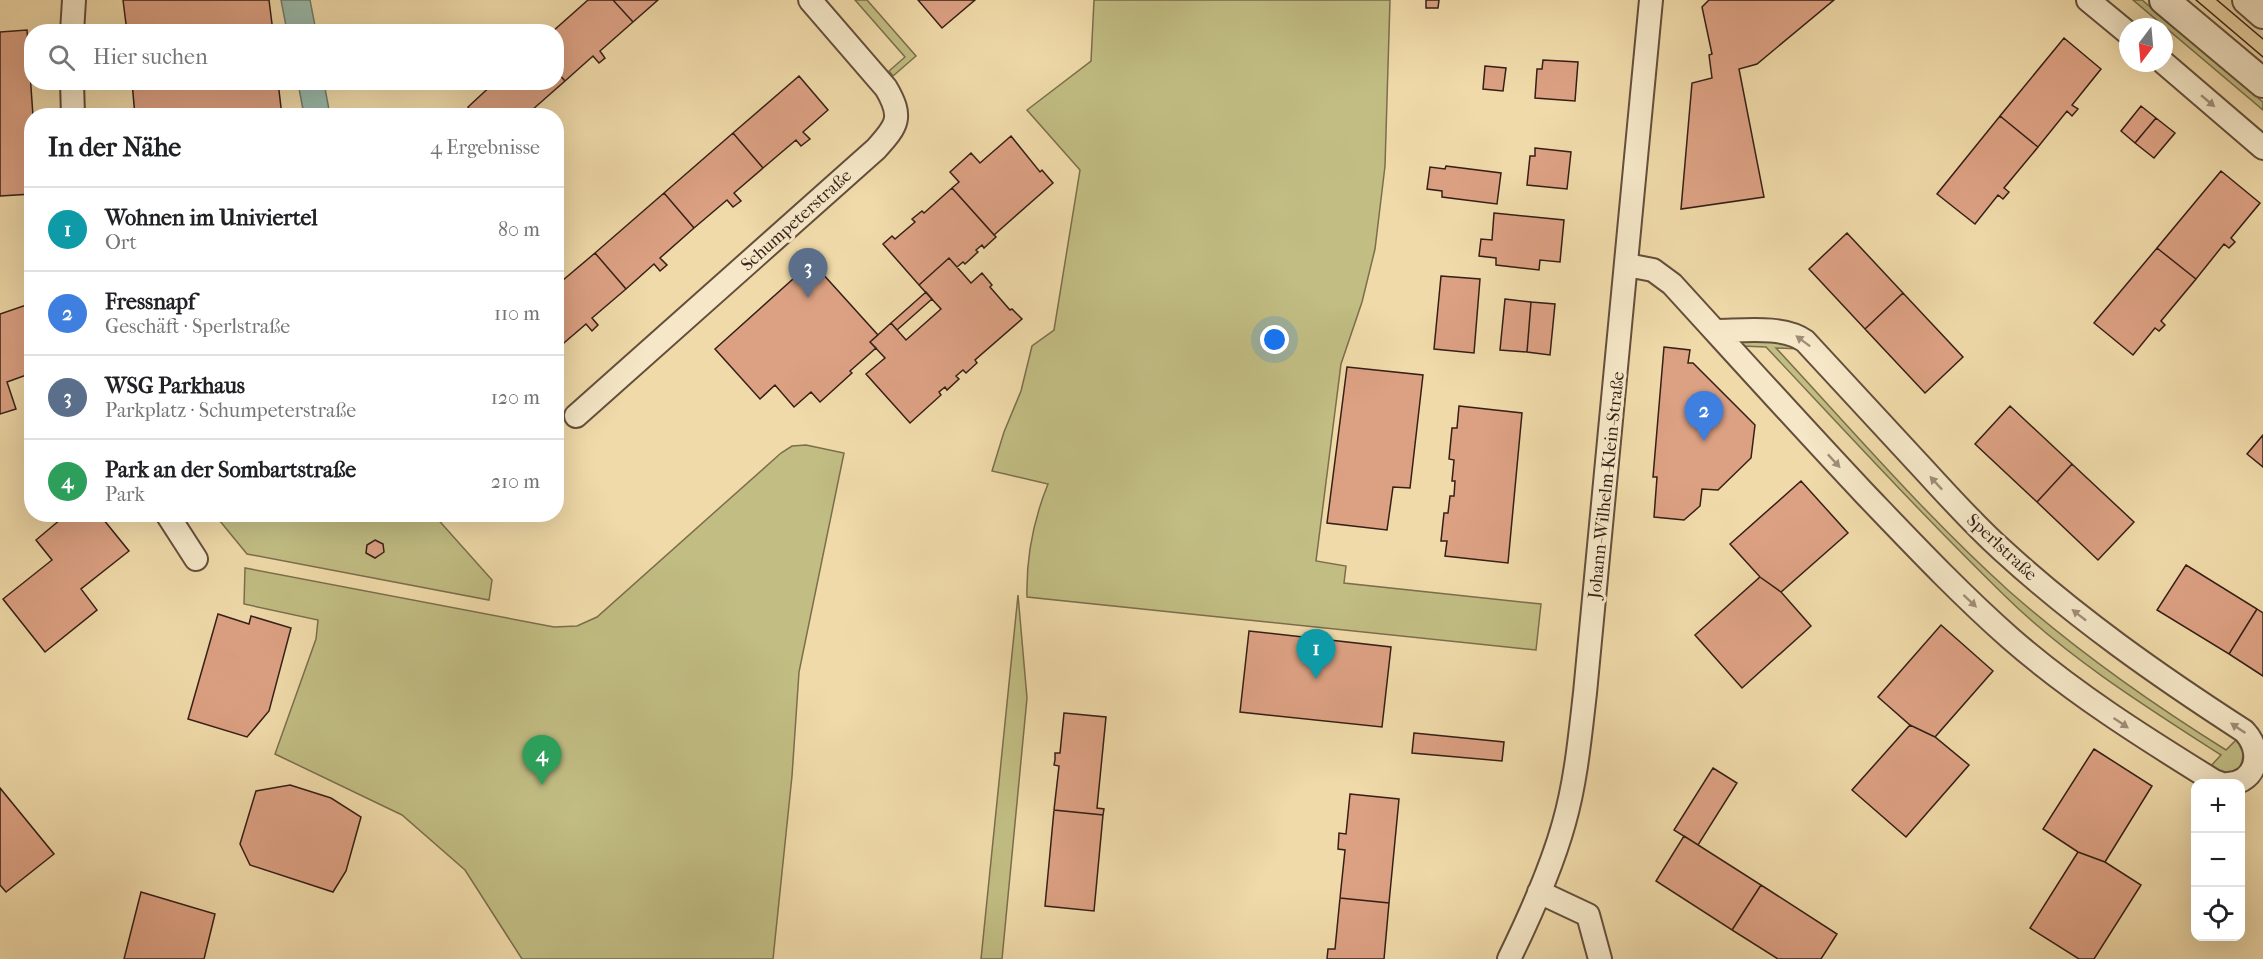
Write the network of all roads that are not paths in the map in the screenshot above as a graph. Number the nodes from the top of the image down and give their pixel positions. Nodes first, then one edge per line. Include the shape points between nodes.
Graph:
1 (74, 0) edge
2 (810, 0) edge
3 (1651, 0) edge
4 (2088, 0) edge
5 (2164, 0) edge
6 (2247, 0) edge
7 (2263, 14) edge
8 (72, 24) edge
9 (2119, 26) edge
10 (2173, 71) edge
11 (2263, 83) edge
12 (72, 90) edge
13 (73, 108) edge
14 (2263, 148) edge
15 (1627, 265) junction
16 (1715, 331) junction
17 (576, 416) dead end
18 (172, 522) edge
19 (196, 559) dead end
20 (2211, 779) edge
21 (2243, 779) edge
22 (1539, 892) junction
23 (1509, 959) edge
24 (1600, 959) edge

1 - 8 street
2 - 17 street, Schumpeterstraße via 886,88 897,117 893,131
3 - 15 street, Johann-Wilhelm-Klein-Straße
4 - 9 street
5 - 11 street
6 - 7 street
10 -> 14 street
12 - 13 street
15 - 16 street via 1663,276
15 - 22 street, Johann-Wilhelm-Klein-Straße via 1582,716 1564,824
16 -> 20 street via 1922,553 2011,639 2125,726
21 -> 16 street, Sperlstraße via 2254,766 2256,756 2251,738 2166,681 2015,561 1949,497 1805,340 1776,331
18 - 19 street
22 - 23 street, Johann-Wilhelm-Klein-Straße
22 - 24 street via 1588,915

